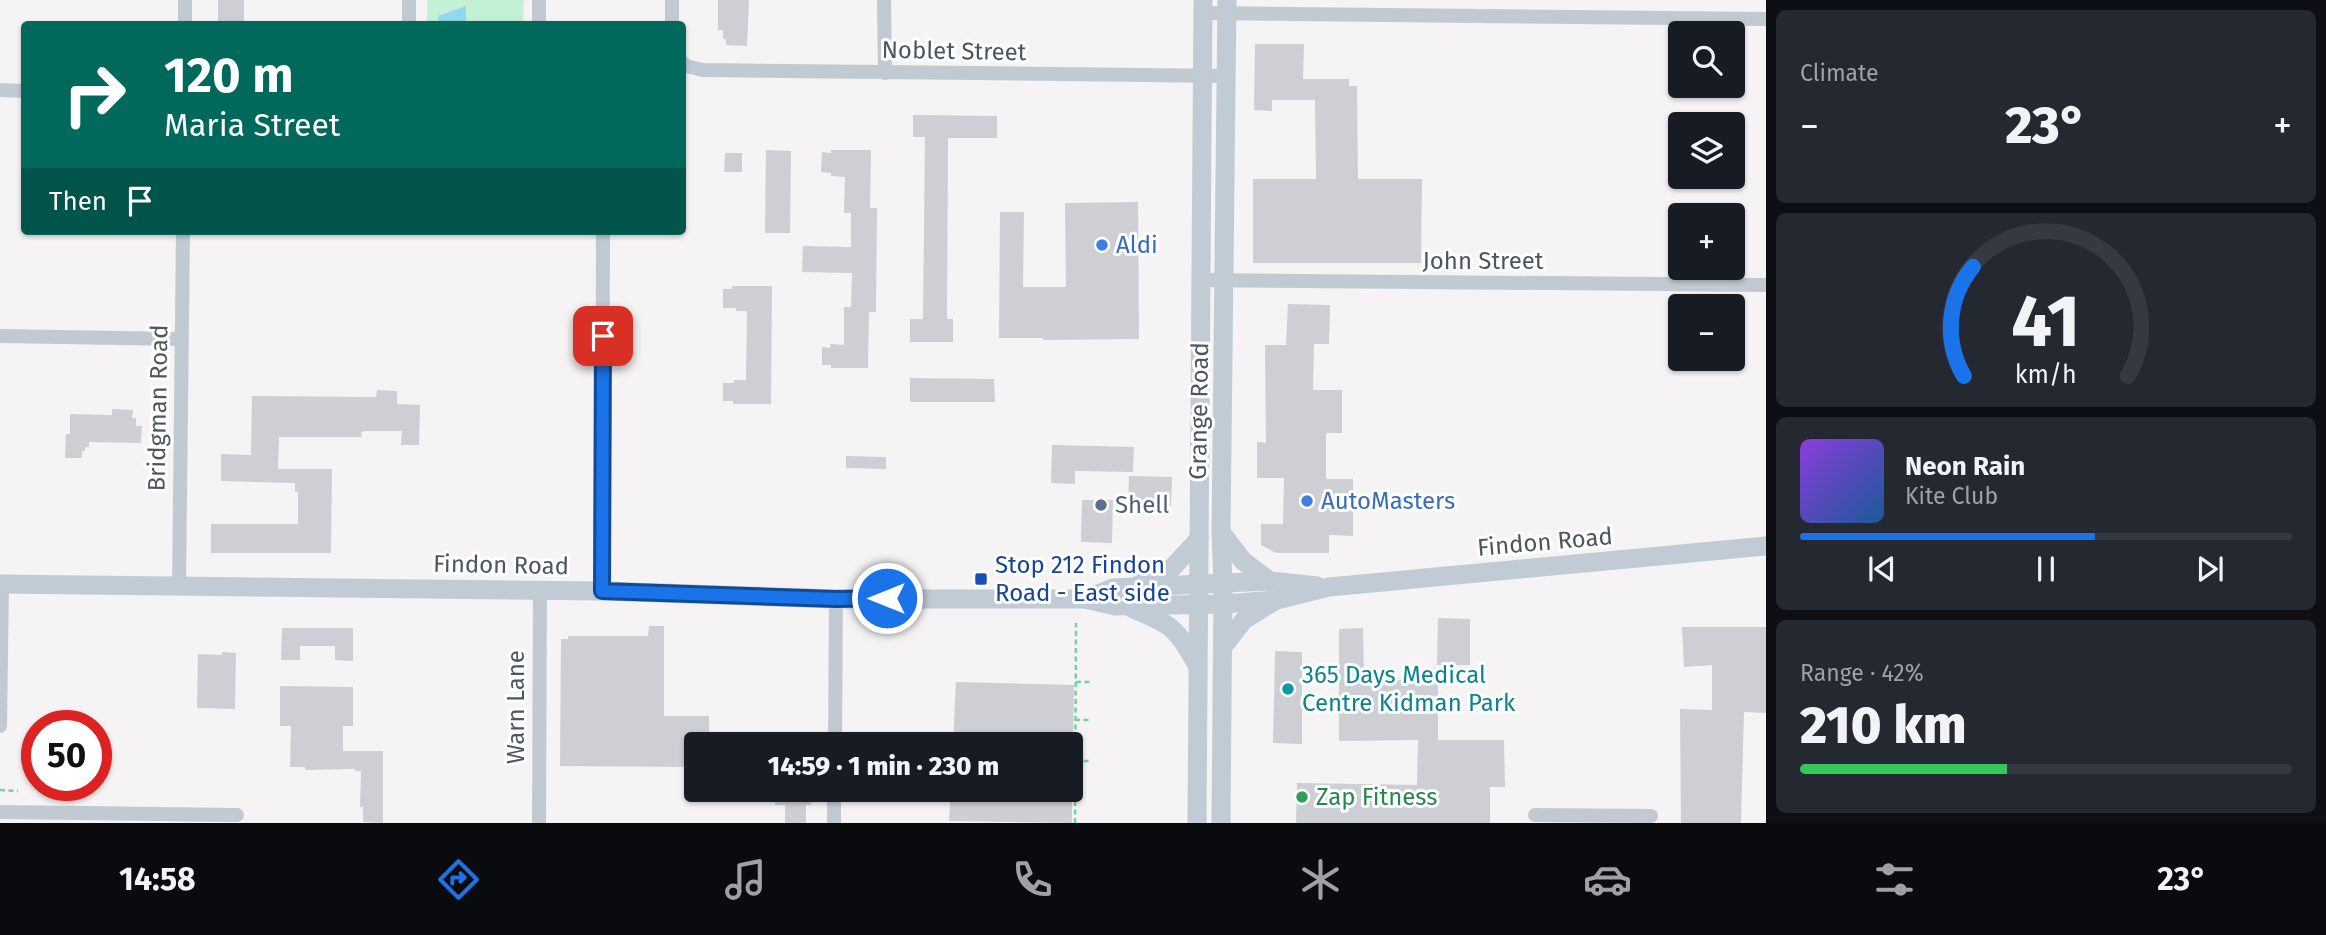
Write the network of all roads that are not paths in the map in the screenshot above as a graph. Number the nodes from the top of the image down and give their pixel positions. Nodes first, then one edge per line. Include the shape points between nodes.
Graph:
1 (185, 0) edge
2 (409, 0) edge
3 (539, 0) edge
4 (672, 0) edge
5 (884, 0) edge
6 (1203, 6) edge
7 (1227, 6) edge
8 (1766, 19) edge
9 (185, 21) edge
10 (409, 21) edge
11 (539, 21) edge
12 (672, 21) edge
13 (686, 66) edge
14 (884, 73) junction
15 (1201, 76) junction
16 (1227, 76) junction
17 (0, 90) edge
18 (21, 90) edge
19 (183, 235) edge
20 (603, 235) edge
21 (1199, 281) junction
22 (1226, 282) junction
23 (1766, 285) edge
24 (0, 336) edge
25 (181, 339) junction
26 (1222, 532) junction
27 (1199, 539) junction
28 (1766, 546) edge
29 (1270, 581) junction
30 (1, 584) edge
31 (1223, 584) junction
32 (179, 586) junction
33 (1329, 587) junction
34 (540, 590) junction
35 (602, 591) junction
36 (1198, 595) junction
37 (1128, 597) junction
38 (836, 599) junction
39 (1277, 600) junction
40 (1223, 604) junction
41 (1223, 648) junction
42 (1198, 668) junction
43 (0, 726) edge
44 (835, 732) edge
45 (834, 802) edge
46 (0, 812) edge
47 (237, 815) dead end
48 (1535, 815) dead end
49 (1651, 816) dead end
50 (125, 818) edge
51 (1608, 820) edge
52 (539, 823) edge
53 (834, 823) edge
54 (1197, 823) edge
55 (1221, 823) edge

1 - 9 street
2 - 10 street
3 - 11 street
4 - 12 street
5 - 14 street
6 - 7 street
6 - 15 main road, Grange Road
7 - 8 street
7 - 16 main road, Grange Road
13 - 14 street, Noblet Street
14 - 15 street, Noblet Street
15 - 16 street, Noblet Street
15 - 21 main road, Grange Road
16 - 22 main road, Grange Road
17 - 18 street
19 - 25 street, Bridgman Road
20 - 35 street
21 - 22 street, John Street
21 - 27 main road, Grange Road
22 - 23 street, John Street
22 - 26 main road, Grange Road
24 - 25 street
25 - 32 street, Bridgman Road
26 - 29 main road via 1243,561
26 - 31 main road, Grange Road
27 - 36 main road, Grange Road
27 - 37 main road via 1173,567
28 - 33 main road, Findon Road
29 - 31 main road, Findon Road
29 - 33 main road, Findon Road
30 - 32 main road, Findon Road
30 - 43 street
31 - 36 main road, Findon Road
31 - 40 main road, Grange Road
32 - 34 main road, Findon Road
33 - 39 main road, Findon Road
34 - 35 main road, Findon Road
34 - 52 street, Warn Lane
35 - 38 main road, Findon Road
36 - 37 main road, Findon Road
36 - 40 main road, Findon Road
36 - 42 main road, Grange Road
37 - 38 main road, Findon Road via 1113,589 1085,598
37 - 42 main road via 1174,629
38 - 44 street
39 - 40 main road, Findon Road
39 - 41 main road via 1244,620
40 - 41 main road, Grange Road
41 - 55 main road, Grange Road
42 - 54 main road, Grange Road
45 - 53 street
46 - 50 street
47 - 50 street
48 - 51 street
49 - 51 street

